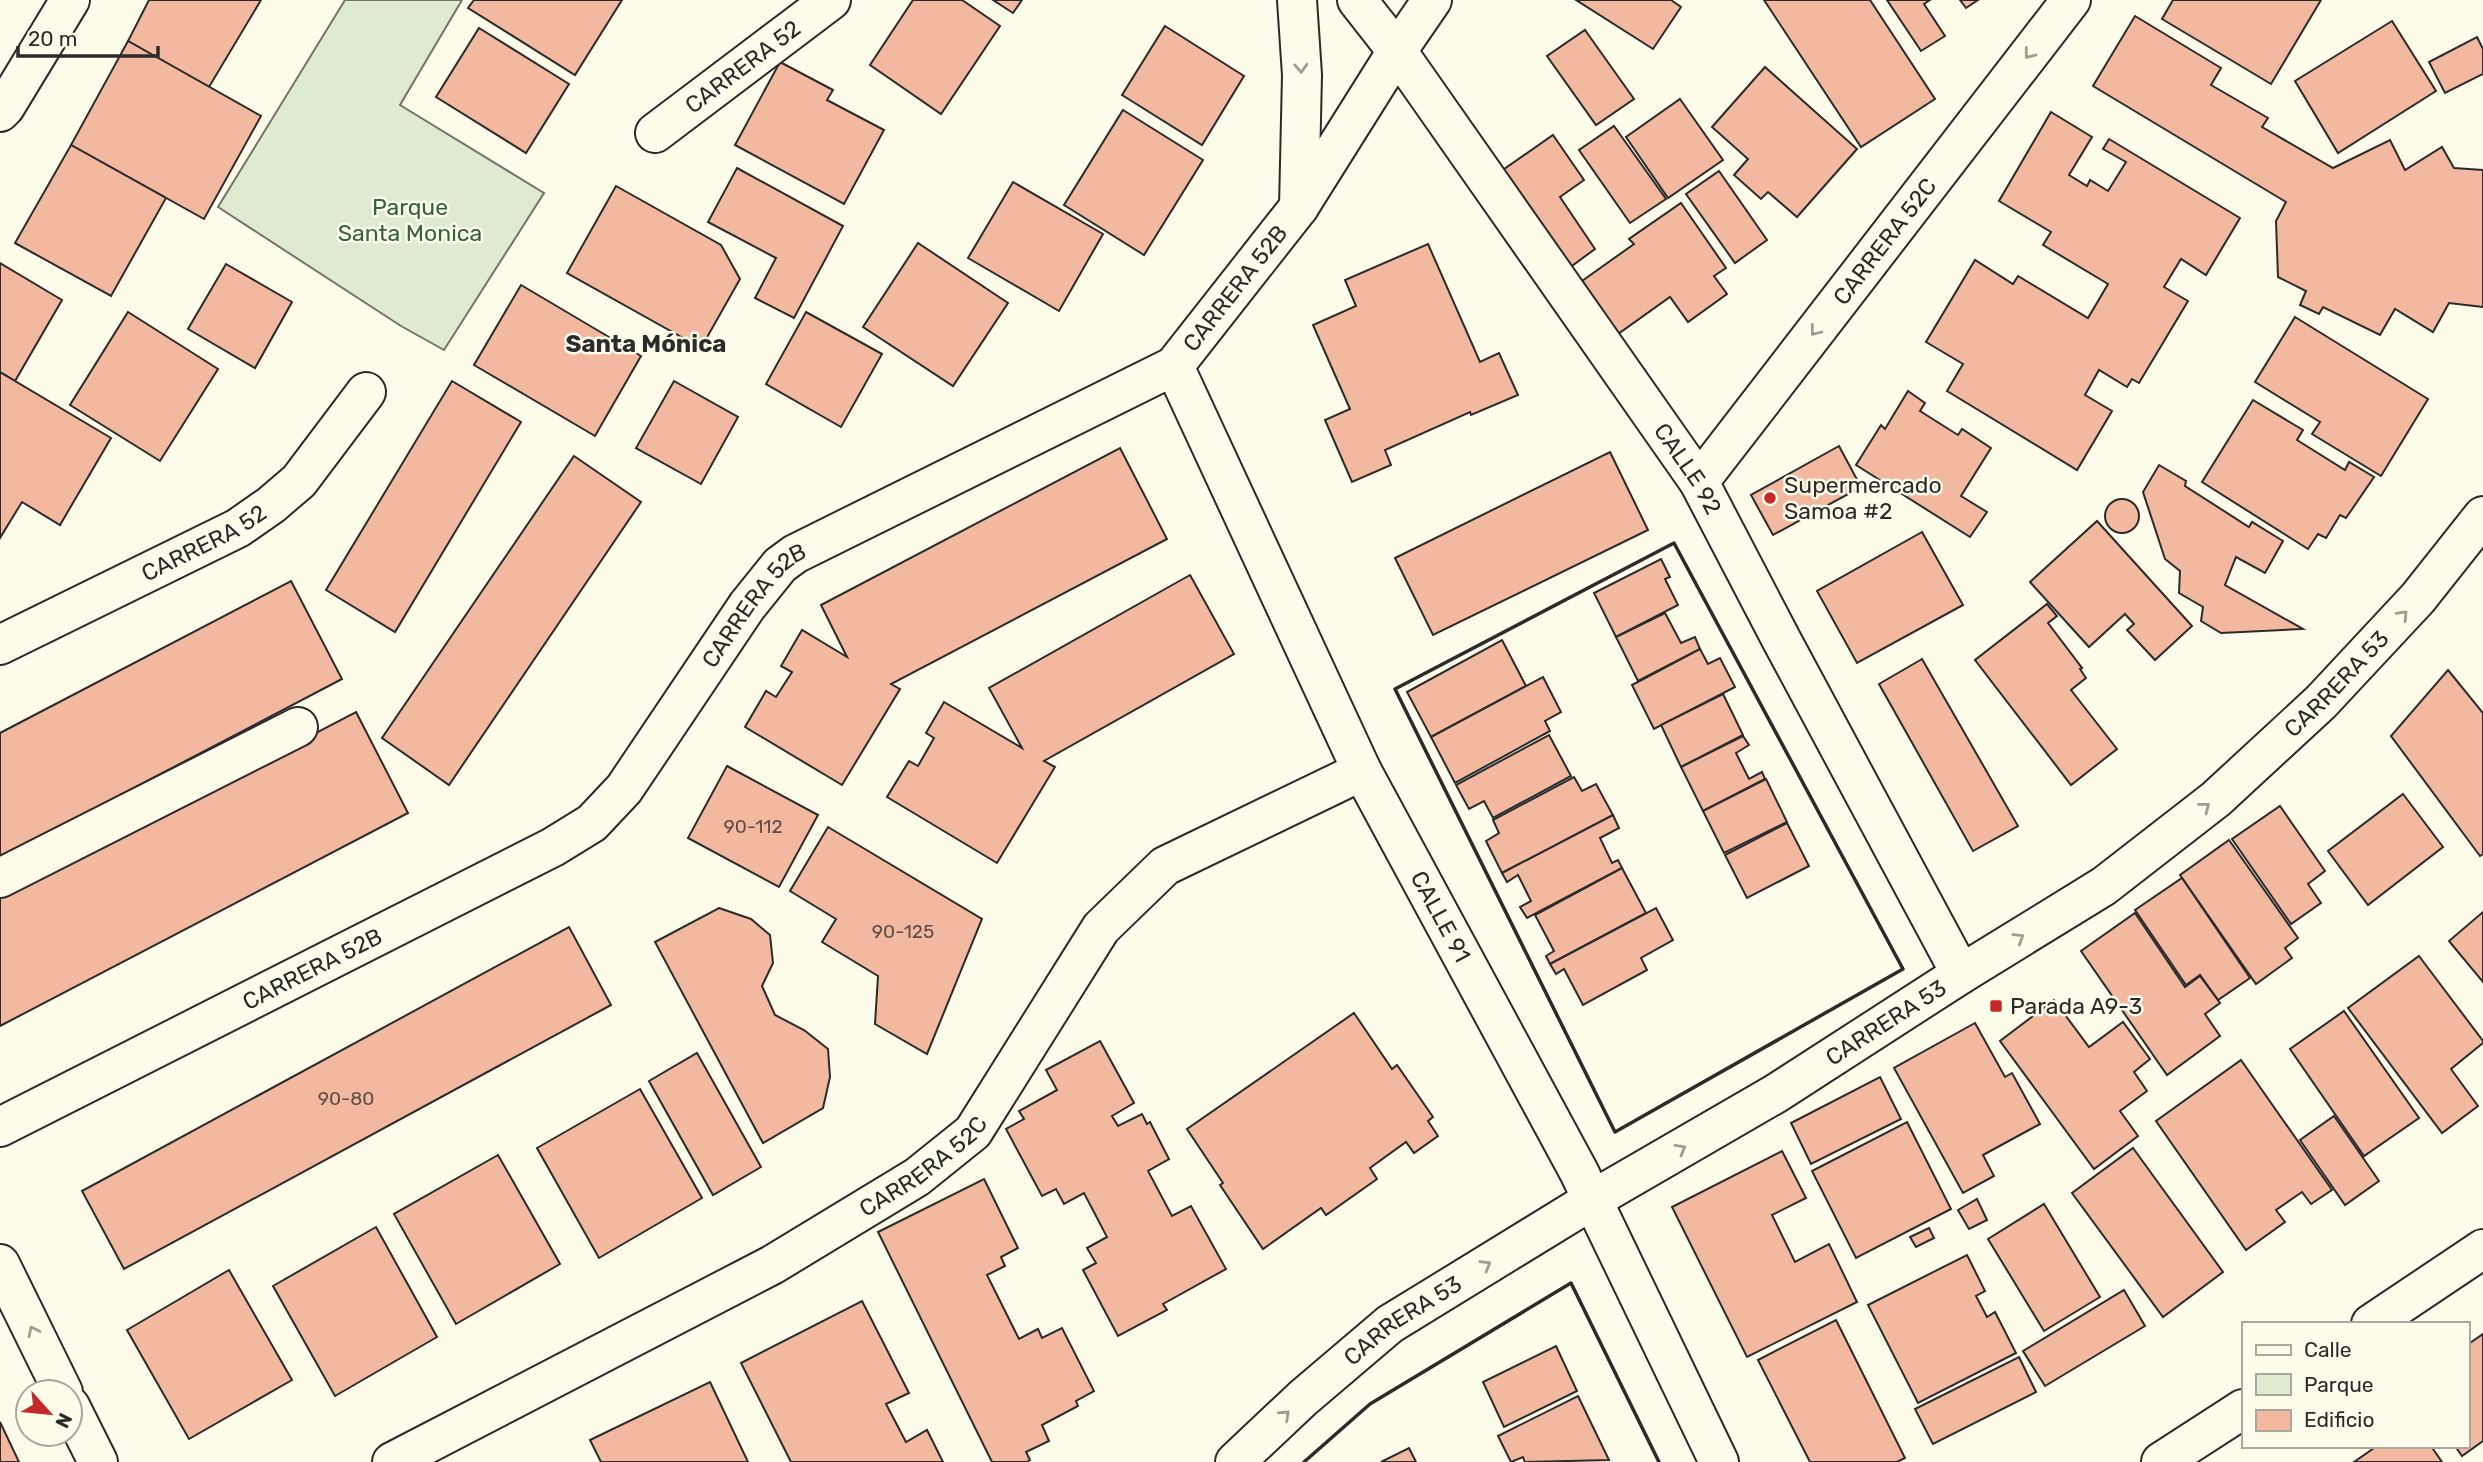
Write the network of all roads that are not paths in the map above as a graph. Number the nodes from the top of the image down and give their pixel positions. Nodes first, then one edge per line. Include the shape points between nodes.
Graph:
1 (71, 0) edge
2 (831, 0) edge
3 (1297, 0) edge
4 (1357, 0) edge
5 (1432, 0) edge
6 (2071, 0) edge
7 (1397, 51) junction
8 (0, 112) edge
9 (655, 133) dead end
10 (1299, 208) junction
11 (1174, 366) junction
12 (366, 392) dead end
13 (1699, 482) junction
14 (2483, 516) edge
15 (0, 645) edge
16 (298, 727) dead end
17 (1362, 771) junction
18 (0, 878) edge
19 (1961, 974) junction
20 (0, 1128) edge
21 (1592, 1200) junction
22 (2483, 1249) edge
23 (0, 1264) edge
24 (2374, 1322) edge
25 (56, 1378) edge
26 (2242, 1410) edge
27 (84, 1434) edge
28 (98, 1462) edge
29 (392, 1462) edge
30 (1235, 1462) edge
31 (1719, 1462) edge
32 (2161, 1462) edge

1 - 8 street
2 - 9 street, CARRERA 52
3 -> 10 street via 1302,75
4 - 7 street, CALLE 92
5 - 7 street, CARRERA 52B
6 -> 13 street, CARRERA 52C
7 - 10 street, CARRERA 52B
7 - 13 street, CALLE 92
10 - 11 street, CARRERA 52B
11 - 17 street, CALLE 91
11 - 20 street, CARRERA 52B via 780,565 747,606 624,789 592,823 541,854
12 - 15 street, CARRERA 52 via 299,481 238,528
13 - 19 street, CALLE 92
19 -> 14 street, CARRERA 53 via 2104,886 2216,799 2321,702 2418,598
16 - 18 street
17 - 21 street, CALLE 91
17 - 29 street, CARRERA 52C via 1165,866 1101,928 973,1132 918,1177 772,1265
21 -> 19 street, CARRERA 53 via 1776,1094
30 -> 21 street, CARRERA 53 via 1390,1324
21 - 31 street, CALLE 91
22 - 24 street
25 -> 23 street
26 - 32 street
27 - 28 street

